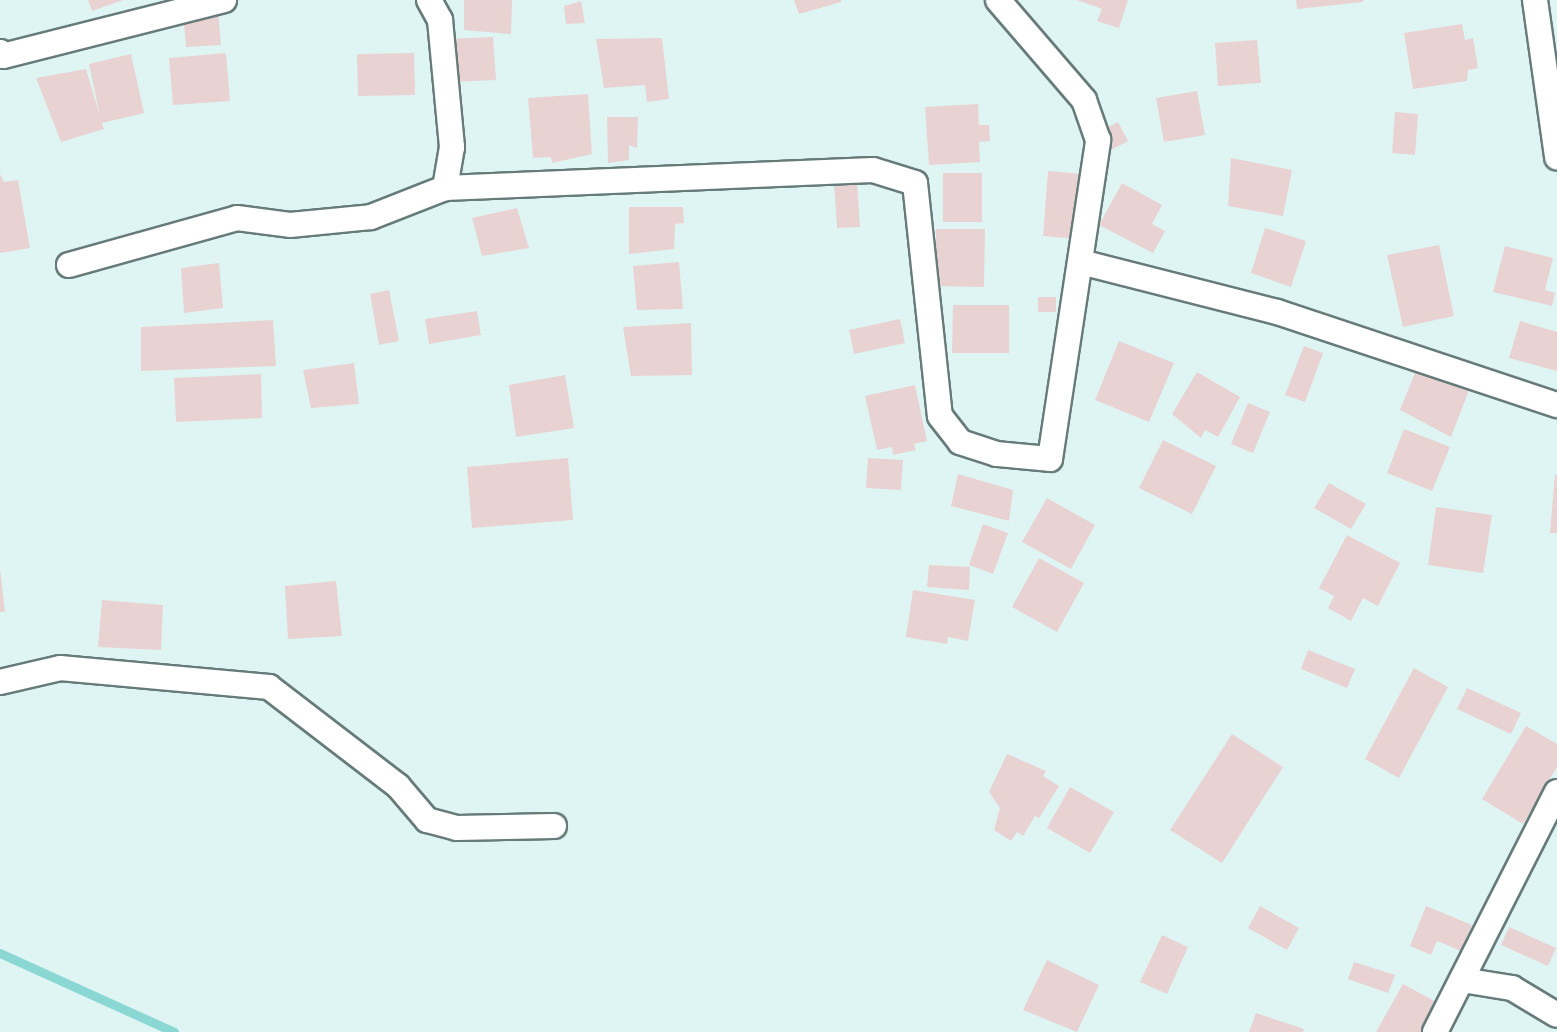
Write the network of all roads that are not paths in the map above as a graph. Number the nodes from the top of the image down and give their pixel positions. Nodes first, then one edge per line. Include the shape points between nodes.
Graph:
1 (223, 0) edge
2 (429, 0) edge
3 (998, 0) edge
4 (1535, 0) edge
5 (0, 52) edge
6 (1557, 156) edge
7 (445, 188) junction
8 (1081, 262) junction
9 (69, 265) dead end
10 (1557, 405) edge
11 (0, 682) edge
12 (1557, 792) edge
13 (554, 826) dead end
14 (1462, 980) junction
15 (1557, 1015) edge
16 (1435, 1032) edge

1 - 5 street via 3,56
2 - 7 street via 440,20 452,147
3 - 8 street via 1084,100 1098,140
4 - 6 street
7 - 8 street via 873,170 915,183 940,416 960,442 998,454 1049,459
7 - 9 street via 371,217 290,225 237,218
8 - 10 street via 1277,312
11 - 13 street via 60,668 269,687 398,786 427,820 457,828
12 - 14 street
14 - 15 street via 1512,988
14 - 16 street

